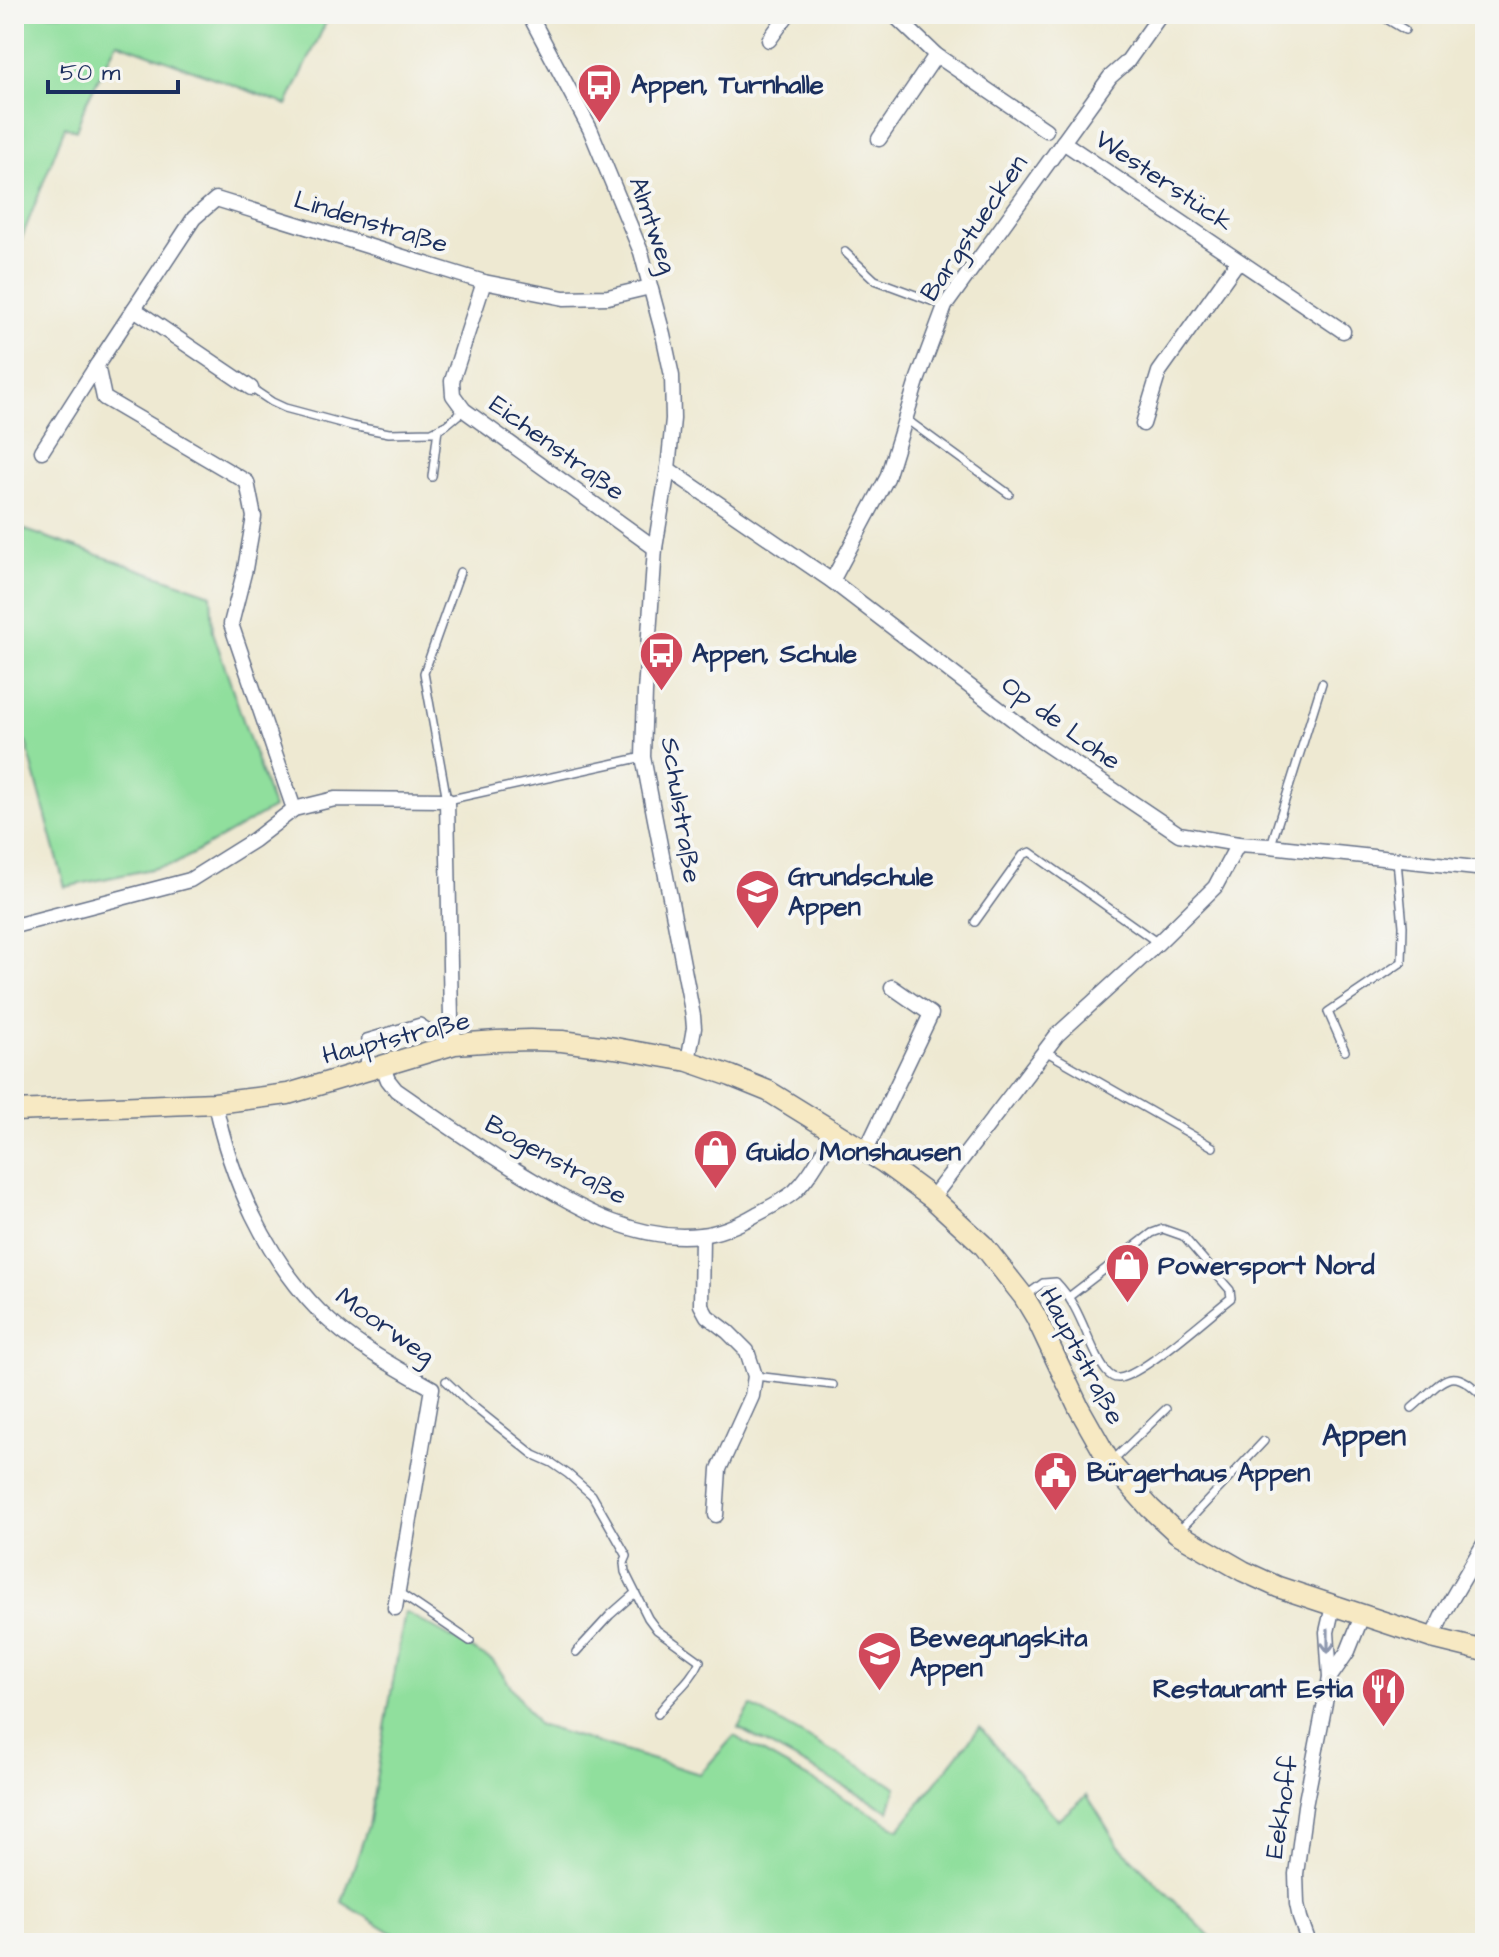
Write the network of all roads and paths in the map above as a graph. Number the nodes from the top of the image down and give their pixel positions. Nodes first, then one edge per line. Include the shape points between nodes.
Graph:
1 (529, 14) edge
2 (788, 14) edge
3 (893, 14) edge
4 (1161, 14) edge
5 (1378, 14) edge
6 (1405, 30) dead end
7 (769, 40) dead end
8 (936, 55) junction
9 (1046, 130) dead end
10 (879, 139) dead end
11 (1063, 142) junction
12 (845, 252) dead end
13 (1238, 261) junction
14 (484, 282) junction
15 (650, 287) junction
16 (945, 306) junction
17 (134, 309) junction
18 (1343, 331) dead end
19 (97, 365) junction
20 (251, 388) joint
21 (464, 410) junction
22 (906, 419) junction
23 (1143, 424) dead end
24 (438, 429) junction
25 (42, 451) dead end
26 (668, 469) junction
27 (432, 477) dead end
28 (1009, 494) dead end
29 (655, 548) junction
30 (460, 572) dead end
31 (832, 581) junction
32 (1322, 683) dead end
33 (643, 757) junction
34 (447, 800) junction
35 (294, 809) junction
36 (1238, 844) junction
37 (1270, 846) junction
38 (1397, 861) junction
39 (1485, 869) edge
40 (975, 922) dead end
41 (14, 926) edge
42 (1158, 943) junction
43 (892, 987) dead end
44 (455, 1044) junction
45 (1045, 1051) junction
46 (1345, 1051) dead end
47 (688, 1061) junction
48 (373, 1068) junction
49 (215, 1103) junction
50 (14, 1111) edge
51 (836, 1132) junction
52 (1213, 1147) dead end
53 (866, 1150) junction
54 (932, 1198) junction
55 (702, 1235) junction
56 (1070, 1296) junction
57 (1024, 1297) junction
58 (755, 1376) junction
59 (446, 1381) dead end
60 (833, 1385) dead end
61 (1485, 1399) edge
62 (1412, 1408) dead end
63 (1166, 1409) dead end
64 (1264, 1441) dead end
65 (1110, 1463) junction
66 (716, 1515) dead end
67 (1177, 1533) junction
68 (1485, 1542) edge
69 (398, 1592) junction
70 (635, 1593) junction
71 (1333, 1606) junction
72 (395, 1608) dead end
73 (1362, 1616) junction
74 (1432, 1638) junction
75 (470, 1641) dead end
76 (1485, 1651) edge
77 (576, 1652) dead end
78 (1330, 1677) junction
79 (658, 1714) dead end
80 (1309, 1943) edge

1 - 15 street, Almtweg via 590,129 641,252
2 - 7 street
3 - 8 street
4 - 11 street, Bargstuecken
5 - 6 lane
8 - 9 street
8 - 10 street
11 - 13 street, Westerstück
11 - 16 street, Bargstuecken
12 - 16 lane via 875,280
13 - 18 street, Westerstück
13 - 23 street, Westerstück via 1159,372
14 - 15 street, Lindenstraße via 564,298 608,297
14 - 17 street, Lindenstraße via 216,199 194,218
14 - 21 street, Eichenstraße via 452,381 453,395
15 - 26 street, Almtweg via 672,376
16 - 22 street, Bargstuecken
17 - 19 street, Lindenstraße
17 - 20 street
19 - 25 street, Lindenstraße
19 - 35 street via 104,398 247,482 254,517 231,624
20 - 24 lane via 278,405 352,426 389,433
21 - 24 lane
21 - 29 street, Eichenstraße
22 - 28 lane
22 - 31 street, Bargstuecken via 887,478
24 - 27 lane
26 - 29 street, Schulstraße
26 - 31 street, Op de Lohe
29 - 33 street, Schulstraße
30 - 34 lane via 424,673
31 - 36 street, Op de Lohe via 1041,741 1179,834
32 - 37 lane
33 - 34 lane
33 - 47 street, Schulstraße via 693,1016
34 - 35 street via 335,799
34 - 44 street
35 - 41 street via 190,880
36 - 37 street, Op de Lohe
36 - 42 street via 1215,887
37 - 38 street, Op de Lohe
38 - 39 street, Op de Lohe
38 - 46 lane via 1402,962 1328,1012
40 - 42 lane via 1030,852
42 - 45 street
43 - 53 street via 931,1014
44 - 47 main road, Hauptstraße via 562,1041
44 - 48 main road, Hauptstraße
44 - 48 lane via 420,1022 366,1038
45 - 52 lane
45 - 54 street
47 - 51 main road, Hauptstraße via 768,1091
48 - 49 main road, Hauptstraße via 288,1094
48 - 55 street, Bogenstraße via 396,1090 502,1163 587,1212 649,1232
49 - 50 main road, Hauptstraße
49 - 69 street, Moorweg via 240,1184 285,1269 341,1330 432,1388
51 - 53 main road, Hauptstraße
51 - 55 street, Bogenstraße via 792,1193 744,1221
53 - 54 main road, Hauptstraße
54 - 57 main road, Hauptstraße via 983,1245
55 - 58 street via 701,1305 747,1351
56 - 56 lane via 1099,1361 1118,1378 1141,1369 1231,1298 1230,1290 1183,1236 1163,1229
56 - 57 lane via 1056,1282 1043,1283
57 - 65 main road, Hauptstraße
58 - 60 lane
58 - 66 street via 752,1396 719,1469
59 - 70 lane via 534,1455 592,1495 627,1556 625,1572
61 - 62 lane via 1462,1378 1452,1377
63 - 65 lane
64 - 67 lane
65 - 67 main road, Hauptstraße
67 - 71 main road, Hauptstraße via 1243,1571
68 - 74 street
69 - 72 street, Moorweg
69 - 75 lane
70 - 77 lane
70 - 79 lane via 657,1630 700,1661
71 - 73 main road, Hauptstraße
71 -> 78 street, Eekhoff via 1327,1632
73 - 74 main road, Hauptstraße
73 - 78 street, Eekhoff
74 - 76 main road, Hauptstraße
78 - 80 street, Eekhoff via 1296,1874 1297,1904

